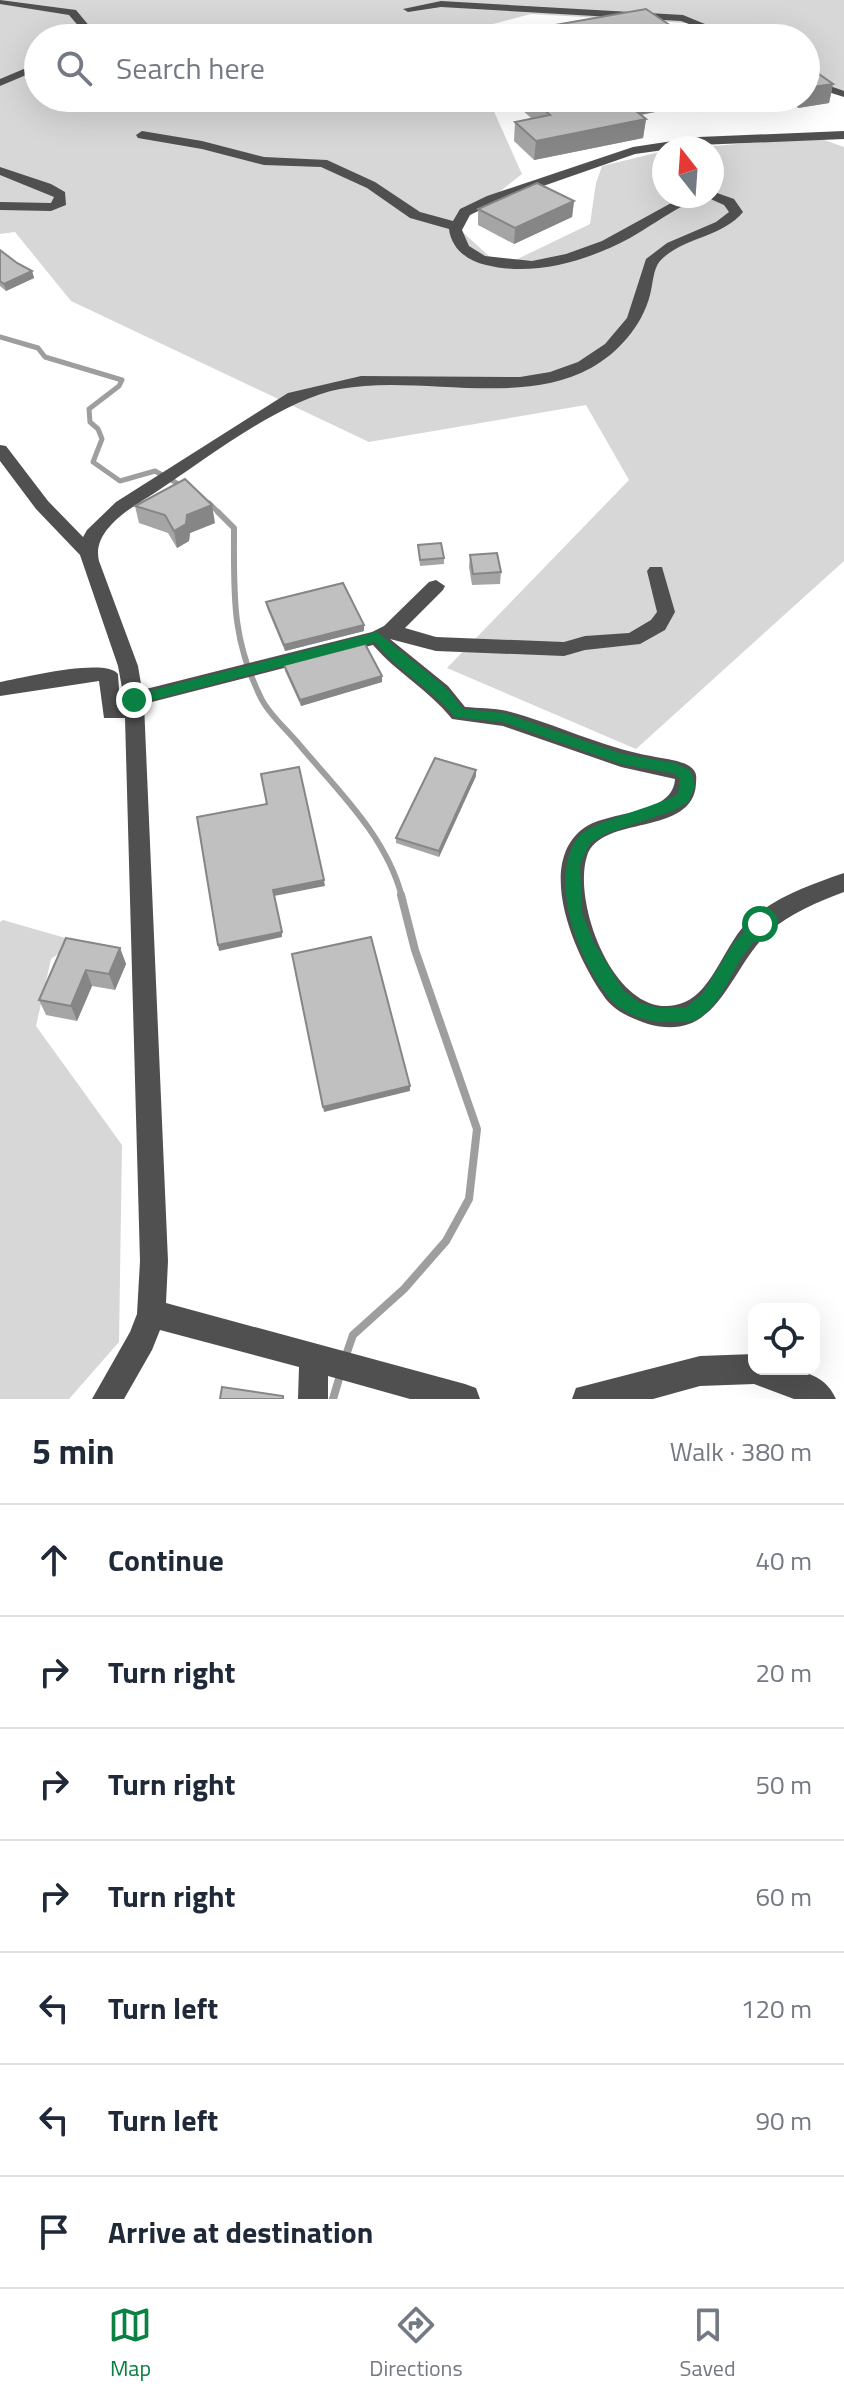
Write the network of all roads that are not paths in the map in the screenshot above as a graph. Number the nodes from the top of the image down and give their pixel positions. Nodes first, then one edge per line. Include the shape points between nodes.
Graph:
1 (638, 0) edge
2 (0, 1) edge
3 (408, 9) dead end
4 (647, 14) junction
5 (82, 24) edge
6 (700, 24) edge
7 (24, 72) edge
8 (0, 83) edge
9 (820, 88) edge
10 (844, 94) edge
11 (142, 135) dead end
12 (844, 135) edge
13 (0, 171) edge
14 (724, 202) edge
15 (0, 206) edge
16 (672, 208) edge
17 (455, 226) junction
18 (0, 450) edge
19 (88, 553) junction
20 (656, 571) dead end
21 (436, 586) dead end
22 (384, 634) junction
23 (0, 689) edge
24 (134, 704) junction
25 (844, 882) edge
26 (151, 1314) junction
27 (331, 1364) junction
28 (748, 1369) edge
29 (773, 1375) edge
30 (107, 1399) edge
31 (313, 1399) edge
32 (465, 1399) edge
33 (587, 1399) edge
34 (821, 1399) edge

1 - 4 street
2 - 5 street via 72,12
3 - 4 street via 441,4
4 - 6 street
7 - 8 street
9 - 10 street
11 - 17 street via 264,161 323,163 371,185 415,215
12 - 17 street via 699,141 633,151 492,199 465,212
13 - 15 street via 60,195 60,205 51,207
14 - 19 street via 736,212 733,217 680,239 651,262 633,322 589,364 510,383 380,379 294,396 122,506 93,534
16 - 17 street via 578,256 538,264 483,261 459,244
18 - 19 street
19 - 24 street via 128,666
20 - 22 street via 666,612 658,625 633,639 564,649 436,644
21 - 22 street
22 - 24 street
22 - 25 street via 391,653 441,691 459,714 504,718 621,759 686,775 683,798 600,830 585,839 573,864 574,913 587,946 617,995 636,1009 659,1016 691,1014 709,998 760,924
23 - 24 street via 108,674 111,713
24 - 26 street via 154,1261
26 - 27 street
26 - 30 street
27 - 31 street
27 - 32 street
28 - 33 street via 700,1371
29 - 34 street

